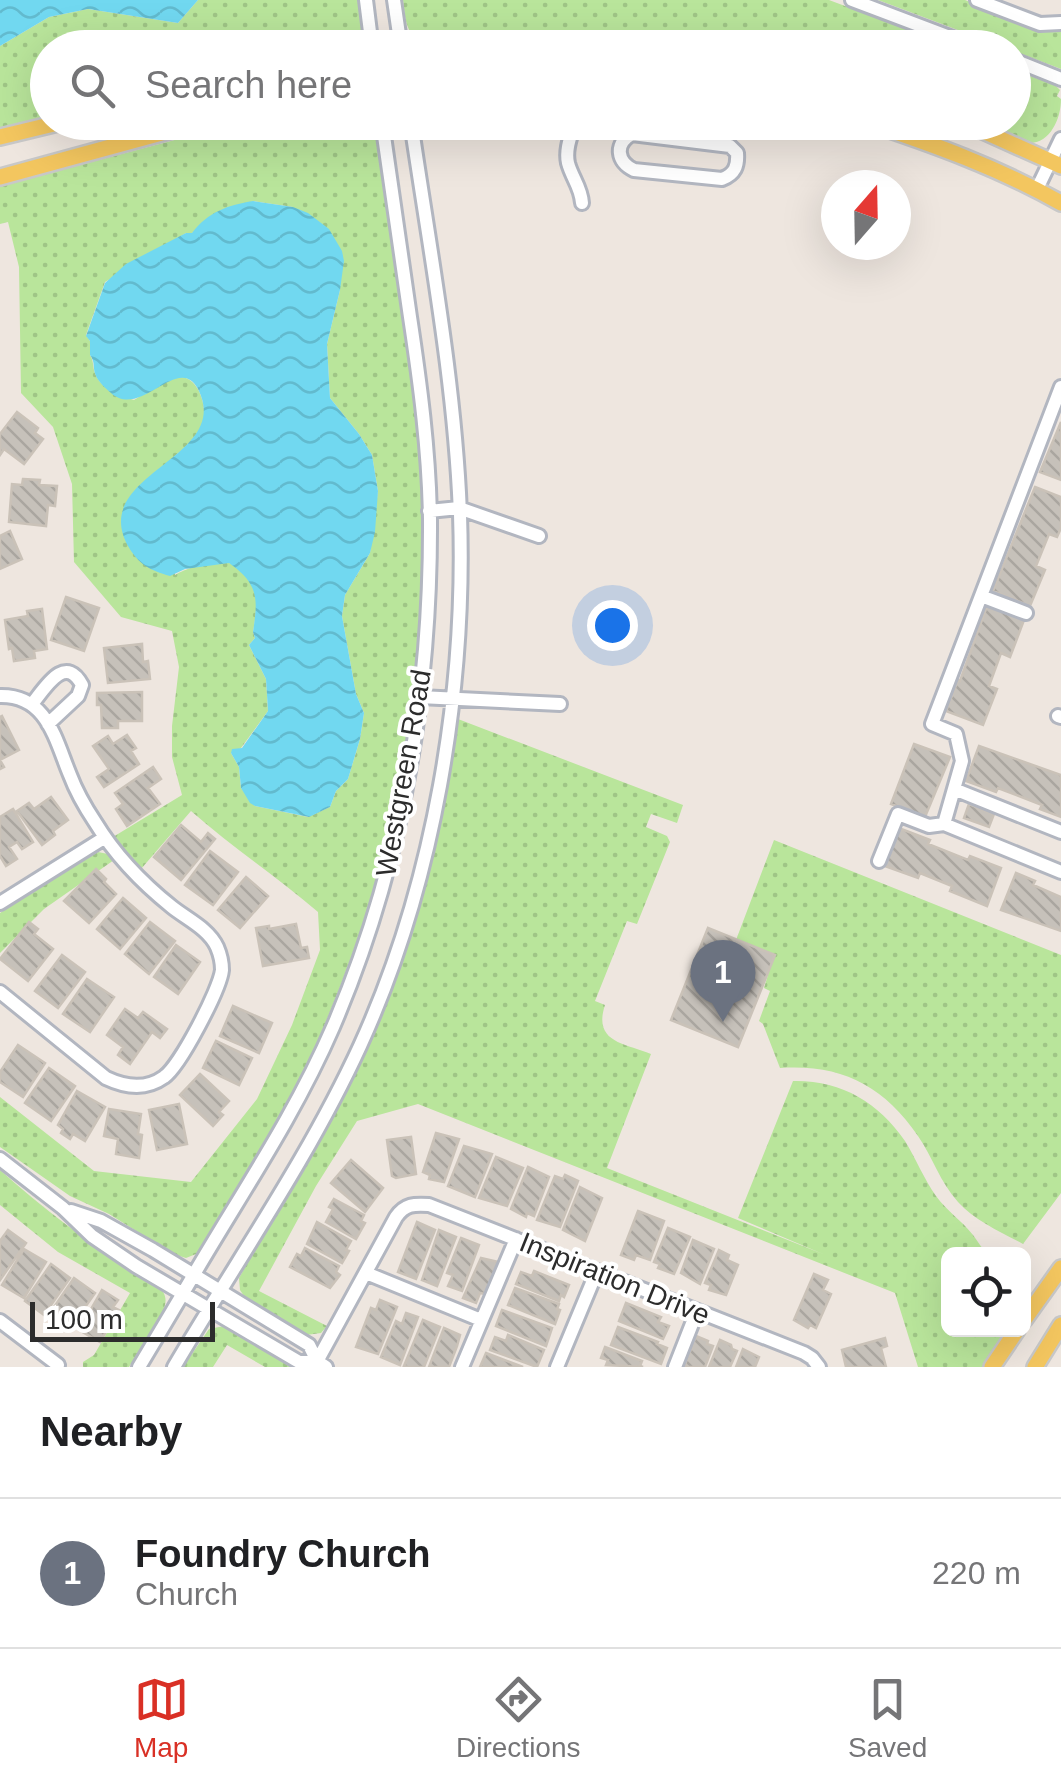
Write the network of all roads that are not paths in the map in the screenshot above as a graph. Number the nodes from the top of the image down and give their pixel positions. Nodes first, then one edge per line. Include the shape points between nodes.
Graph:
1 (366, 0) edge
2 (394, 0) edge
3 (852, 0) edge
4 (977, 0) edge
5 (1061, 23) edge
6 (370, 30) edge
7 (398, 30) edge
8 (931, 30) edge
9 (1031, 67) edge
10 (1061, 78) edge
11 (30, 130) edge
12 (0, 137) edge
13 (1061, 139) edge
14 (135, 140) edge
15 (385, 140) edge
16 (414, 140) edge
17 (569, 140) edge
18 (624, 140) edge
19 (684, 140) edge
20 (719, 140) edge
21 (918, 140) edge
22 (1004, 140) edge
23 (718, 144) junction
24 (1056, 163) edge
25 (0, 176) edge
26 (1037, 190) junction
27 (1061, 202) edge
28 (582, 203) dead end
29 (1061, 387) edge
30 (460, 508) junction
31 (430, 511) junction
32 (539, 536) dead end
33 (981, 596) junction
34 (1026, 612) dead end
35 (0, 696) edge
36 (420, 697) junction
37 (451, 698) junction
38 (560, 704) dead end
39 (41, 714) junction
40 (954, 789) junction
41 (944, 824) junction
42 (1061, 832) edge
43 (104, 838) junction
44 (879, 861) dead end
45 (1061, 872) edge
46 (0, 903) edge
47 (0, 992) edge
48 (0, 1159) edge
49 (64, 1208) junction
50 (516, 1240) junction
51 (1061, 1268) edge
52 (597, 1272) junction
53 (366, 1273) junction
54 (194, 1274) junction
55 (220, 1290) junction
56 (184, 1294) junction
57 (208, 1308) junction
58 (1031, 1310) edge
59 (697, 1311) junction
60 (481, 1320) junction
61 (0, 1321) edge
62 (1061, 1324) edge
63 (1012, 1337) edge
64 (58, 1365) edge
65 (319, 1365) edge
66 (819, 1366) edge
67 (139, 1367) edge
68 (174, 1367) edge
69 (462, 1367) edge
70 (557, 1367) edge
71 (675, 1367) edge
72 (992, 1367) edge
73 (1035, 1367) edge

1 - 6 street
2 - 7 street
3 - 8 street
4 - 5 street via 1040,24
9 - 10 street
11 - 12 main road
13 - 24 street
14 - 25 main road
15 - 31 street, Westgreen Road via 418,371
16 - 30 street, Westgreen Road
17 - 28 street via 568,164
18 - 23 street via 620,158 634,170 722,179 738,162 730,146
19 - 23 street
20 - 23 street
21 - 26 main road
22 - 24 main road
24 - 26 street
26 - 27 main road
29 - 33 street
30 - 31 street
30 - 32 street
30 - 37 street, Westgreen Road
31 - 36 street, Westgreen Road
33 - 34 street
33 - 40 street via 932,724 956,734 962,761
35 - 39 street via 23,698
36 - 37 street
36 - 54 street, Westgreen Road via 389,866 355,972 287,1120
37 - 38 street
37 - 55 street, Westgreen Road via 421,874 386,984 315,1135
39 - 39 street via 78,696 77,676 59,673
39 - 43 street
40 - 41 street
40 - 42 street
41 - 44 street via 929,826 898,814
41 - 45 street
43 - 46 street
43 - 47 street via 220,952 219,980 172,1070 146,1086 106,1078
48 - 49 street
49 - 54 street via 101,1221
49 - 56 street via 92,1236
50 - 52 street, Inspiration Drive
50 - 53 street, Inspiration Drive via 414,1204 396,1217
50 - 60 street
51 - 58 main road
52 - 59 street, Inspiration Drive
52 - 70 street
53 - 60 street
53 - 65 street
54 - 55 street
54 - 56 street, Westgreen Road
55 - 57 street, Westgreen Road
55 - 65 street via 309,1345
56 - 57 street
56 - 67 street, Westgreen Road
57 - 65 street via 299,1362
57 - 68 street, Westgreen Road
59 - 66 street, Inspiration Drive via 804,1353
59 - 71 street
60 - 69 street
61 - 64 street
62 - 73 main road
63 - 72 main road

